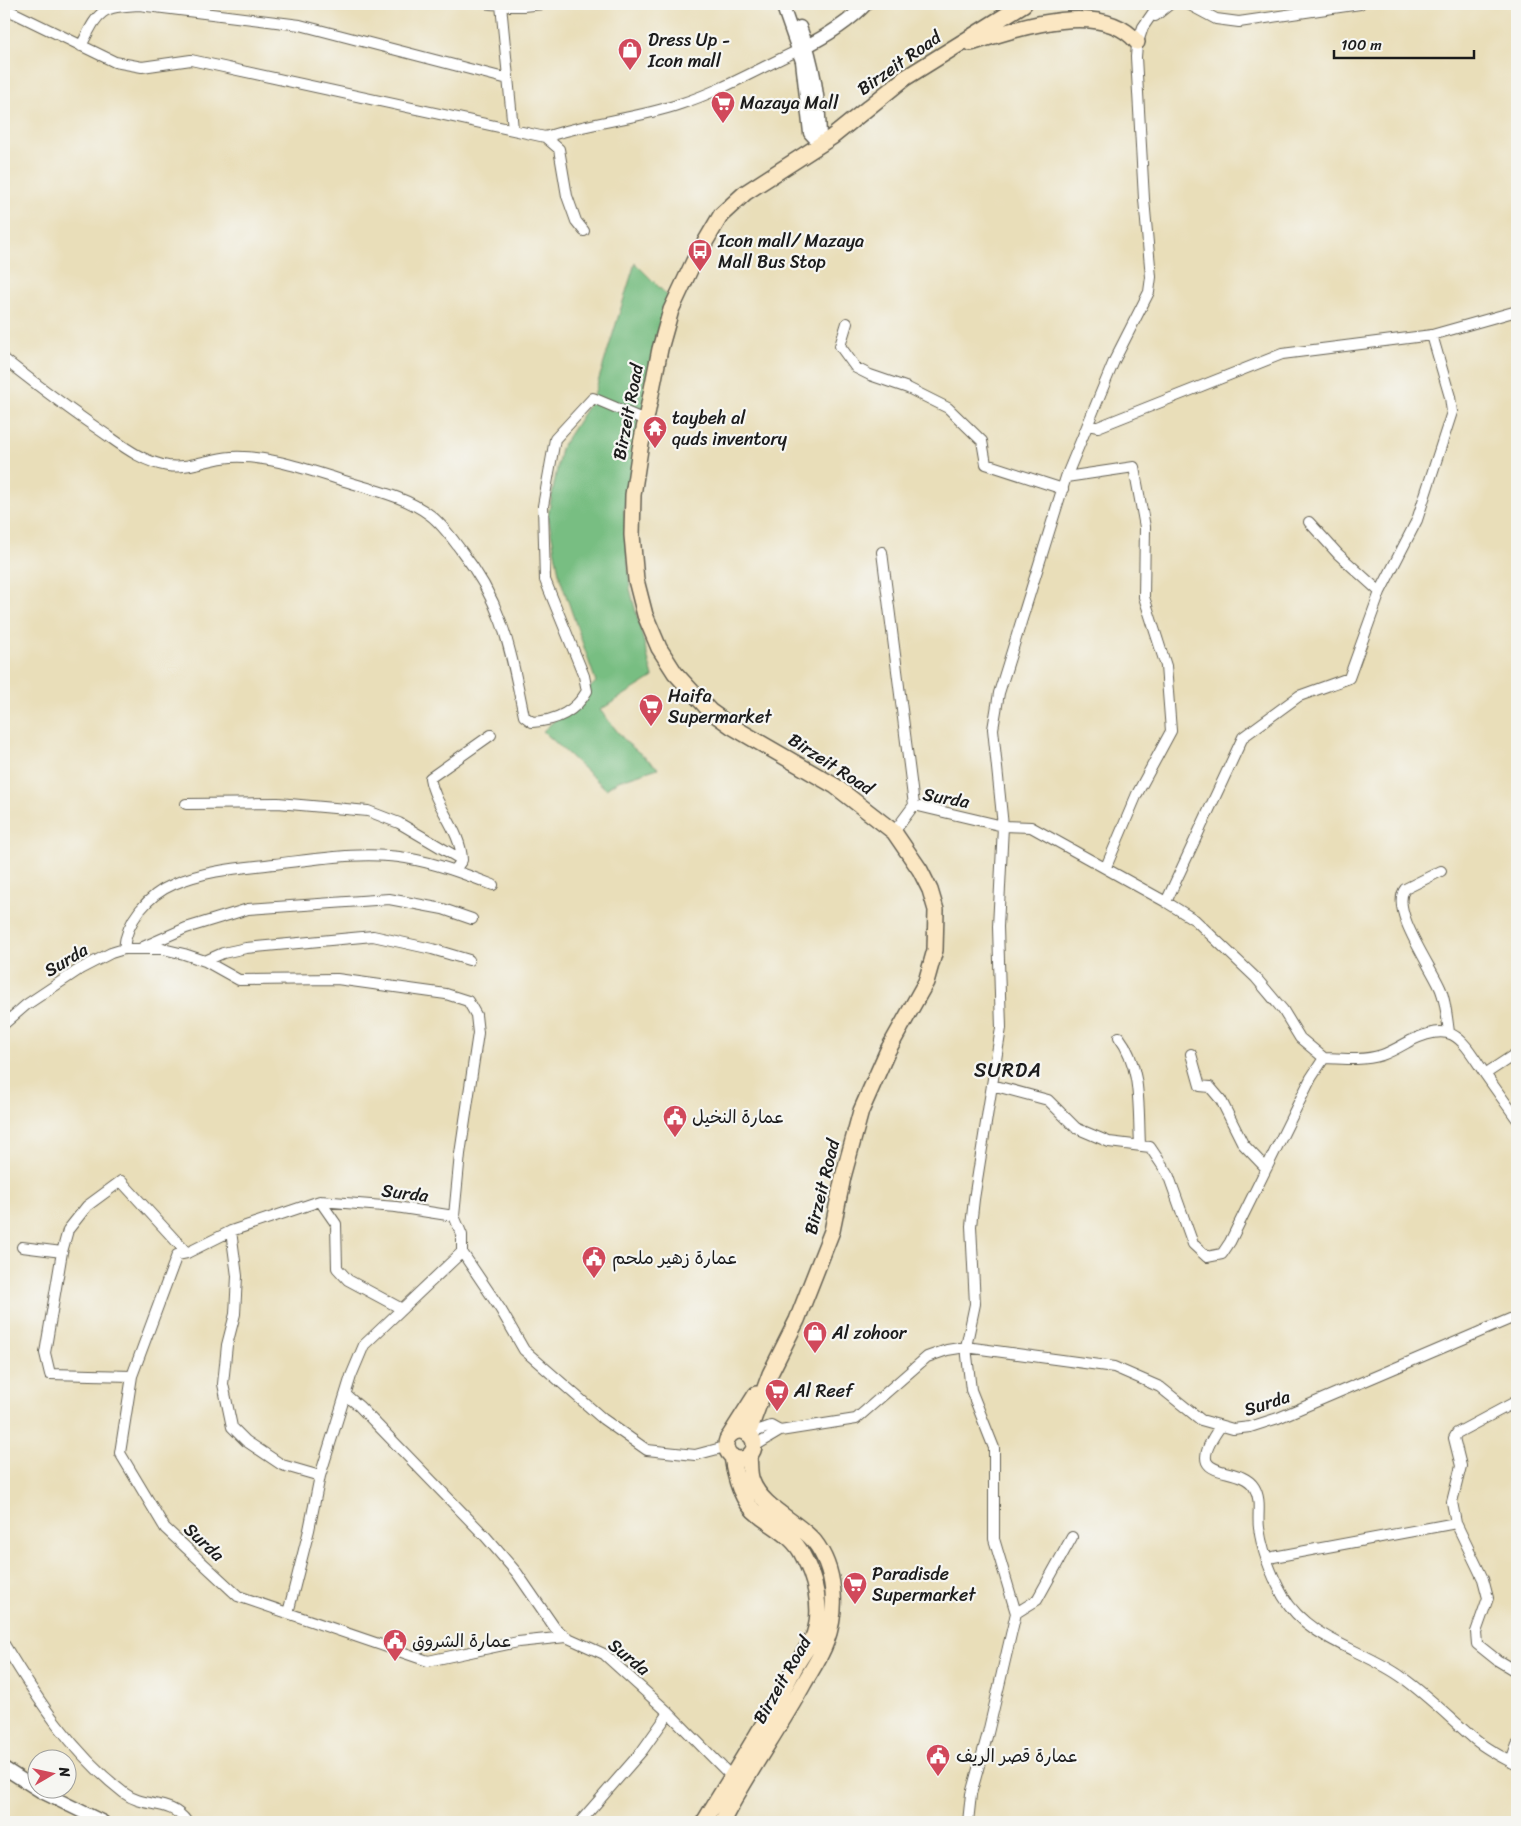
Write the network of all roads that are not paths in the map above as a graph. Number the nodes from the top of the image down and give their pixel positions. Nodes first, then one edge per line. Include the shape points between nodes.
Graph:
1 (490, 4) edge
2 (542, 4) edge
3 (782, 4) edge
4 (792, 4) edge
5 (866, 4) edge
6 (1024, 4) edge
7 (1159, 4) edge
8 (1170, 4) edge
9 (1188, 4) edge
10 (1360, 4) edge
11 (501, 5) junction
12 (4, 8) edge
13 (1150, 18) junction
14 (1137, 42) junction
15 (81, 46) junction
16 (803, 48) junction
17 (951, 49) junction
18 (508, 79) junction
19 (513, 129) junction
20 (546, 137) junction
21 (820, 144) junction
22 (584, 231) dead end
23 (1517, 311) edge
24 (847, 323) dead end
25 (1432, 335) junction
26 (4, 359) edge
27 (646, 420) junction
28 (1088, 425) junction
29 (1066, 477) junction
30 (1063, 489) junction
31 (1309, 522) dead end
32 (882, 552) dead end
33 (1380, 592) junction
34 (491, 735) dead end
35 (186, 804) dead end
36 (914, 805) junction
37 (1003, 826) junction
38 (894, 832) junction
39 (462, 860) junction
40 (1106, 867) junction
41 (455, 870) junction
42 (1441, 871) dead end
43 (493, 886) dead end
44 (1166, 902) junction
45 (472, 919) dead end
46 (140, 948) junction
47 (124, 949) junction
48 (469, 960) dead end
49 (205, 961) junction
50 (4, 1024) edge
51 (1449, 1032) junction
52 (1119, 1037) dead end
53 (1517, 1053) edge
54 (1191, 1054) dead end
55 (1324, 1058) junction
56 (1485, 1074) junction
57 (992, 1085) junction
58 (1517, 1119) edge
59 (1140, 1145) junction
60 (1266, 1168) junction
61 (320, 1201) junction
62 (454, 1216) junction
63 (232, 1231) junction
64 (22, 1247) dead end
65 (62, 1252) junction
66 (462, 1252) junction
67 (187, 1253) junction
68 (402, 1309) junction
69 (1517, 1316) edge
70 (966, 1347) junction
71 (770, 1374) junction
72 (132, 1376) junction
73 (346, 1396) junction
74 (1517, 1401) edge
75 (759, 1404) junction
76 (1220, 1427) junction
77 (776, 1429) junction
78 (750, 1445) junction
79 (729, 1446) junction
80 (320, 1476) junction
81 (1456, 1523) junction
82 (1072, 1537) dead end
83 (1268, 1558) junction
84 (288, 1613) junction
85 (1016, 1613) junction
86 (566, 1637) junction
87 (4, 1644) edge
88 (1517, 1672) edge
89 (669, 1713) junction
90 (1517, 1745) edge
91 (1514, 1764) edge
92 (4, 1768) edge
93 (736, 1781) junction
94 (103, 1822) edge
95 (187, 1822) edge
96 (580, 1822) edge
97 (704, 1822) edge
98 (722, 1822) edge
99 (968, 1822) edge

1 - 11 street
2 - 11 street
3 - 16 street
4 - 16 street
5 - 16 street via 854,16
6 - 17 main road, Birzeit Road
7 - 13 street
8 - 13 street
9 - 10 street via 1216,19 1239,22
11 - 18 street
12 - 15 street
13 - 14 street
14 - 17 main road via 1130,31 1108,16 1078,13 1049,18
14 - 28 street via 1151,277 1142,308 1114,361
15 - 18 street via 102,11 114,6 139,5 300,25
15 - 19 street via 128,65 142,67 191,60
16 - 20 street via 681,104 574,127
16 - 21 street via 820,126
17 - 21 main road, Birzeit Road via 905,78 832,138
18 - 19 street
19 - 20 street
20 - 22 street via 558,149 567,196 576,221
21 - 27 main road, Birzeit Road via 745,193 721,215 707,237 672,310 660,349
23 - 25 street
24 - 30 street via 840,346 856,368 948,408 982,441 986,464
25 - 28 street via 1282,354 1098,427
25 - 33 street via 1452,412 1417,520
26 - 27 street via 62,405 140,457 168,466 195,465 231,457 271,461 371,490 430,515 478,572 493,598 509,642 524,716 532,722 547,721 565,714 580,704 587,691 546,580 543,506 555,440 593,398
27 - 38 main road, Birzeit Road via 633,495 632,535 636,580 645,615 659,648 676,673 710,710 731,726 835,786
28 - 29 street
29 - 30 street
29 - 40 street via 1134,467 1145,527 1144,597 1166,666 1171,731 1137,794
30 - 37 street via 999,693 993,729
31 - 33 street
32 - 36 street
33 - 44 street via 1349,678 1299,696 1244,736
34 - 39 street via 430,778 432,790 460,846
35 - 39 street via 278,803 368,812 399,823
36 - 37 street, Surda
36 - 38 street, Surda
37 - 40 street, Surda via 1031,827
37 - 57 street via 998,927 1001,1028
38 - 71 main road, Birzeit Road via 930,890 936,910 936,950 926,982 888,1050 861,1111 832,1232 797,1320
39 - 41 street
40 - 44 street, Surda
41 - 43 street
41 - 47 street via 408,858 355,855 216,871 174,884 154,896 139,910 125,934
42 - 51 street via 1405,889 1401,905 1409,928 1442,992
44 - 55 street, Surda via 1195,920 1256,978 1283,1010 1300,1038
45 - 46 street via 442,909 389,899 248,909 186,928
46 - 47 street, Surda
46 - 49 street, Surda via 163,949
47 - 50 street, Surda via 111,952 80,969 26,1004
48 - 49 street via 373,936 246,948
49 - 62 street, Surda via 239,980 337,980 446,994 468,1001 476,1015 478,1032
51 - 55 street via 1434,1031 1382,1055 1363,1059
51 - 56 street via 1471,1052
52 - 59 street via 1136,1074
53 - 56 street
54 - 60 street via 1200,1086 1210,1088 1221,1100 1243,1144
55 - 60 street
56 - 58 street
57 - 59 street via 1048,1100 1076,1128 1109,1142
57 - 70 street via 971,1226 975,1304
59 - 60 street via 1150,1146 1168,1174 1193,1244 1207,1257 1222,1254 1230,1242
61 - 62 street, Surda
61 - 63 street, Surda
61 - 68 street via 336,1224 337,1268 348,1280
62 - 66 street, Surda via 462,1235
63 - 67 street, Surda
63 - 80 street via 237,1276 223,1384 232,1427 246,1441 282,1465
64 - 65 street
65 - 67 street via 68,1230 87,1206 121,1181
65 - 72 street via 45,1353 50,1374
66 - 68 street
66 - 79 street, Surda via 524,1350 603,1419 646,1450 695,1455
67 - 72 street, Surda via 176,1255
68 - 73 street via 364,1345
69 - 76 street, Surda via 1278,1418 1250,1427
70 - 76 street, Surda via 1114,1367 1160,1388 1188,1412
70 - 77 street, Surda via 927,1357 856,1419
70 - 85 street via 971,1390 994,1448 994,1539
71 - 75 main road
71 - 79 main road
72 - 84 street, Surda via 120,1452 165,1528 238,1596
73 - 80 street
73 - 86 street via 486,1537 517,1573 554,1628
74 - 81 street via 1457,1433 1454,1438 1461,1466 1452,1502
75 - 77 street via 762,1415
75 - 78 main road
76 - 83 street via 1210,1442 1209,1464 1219,1472 1243,1477 1254,1488 1259,1504 1258,1527
77 - 78 street, Surda
78 - 79 main road via 744,1458
78 - 79 main road via 739,1431
78 - 93 main road, Birzeit Road via 751,1479 756,1489 804,1531 822,1554 832,1585 833,1614 826,1643 794,1702
79 - 93 main road, Birzeit Road via 738,1486 750,1504 758,1515 783,1532 802,1553 814,1584 818,1609 814,1635
80 - 84 street via 310,1530
81 - 83 street
81 - 88 street via 1487,1590 1487,1605 1476,1632 1477,1644
82 - 85 street via 1037,1600
83 - 91 street via 1282,1595 1304,1622 1401,1676 1441,1707 1473,1739
84 - 86 street, Surda via 428,1662 518,1642
85 - 99 street via 971,1794
86 - 89 street, Surda via 604,1654
87 - 95 street via 64,1736 97,1769 124,1794 138,1801 170,1807 180,1812
89 - 93 street, Surda
89 - 96 street via 642,1751
90 - 91 street
92 - 94 street via 40,1791
93 - 97 main road, Birzeit Road
93 - 98 main road, Birzeit Road

